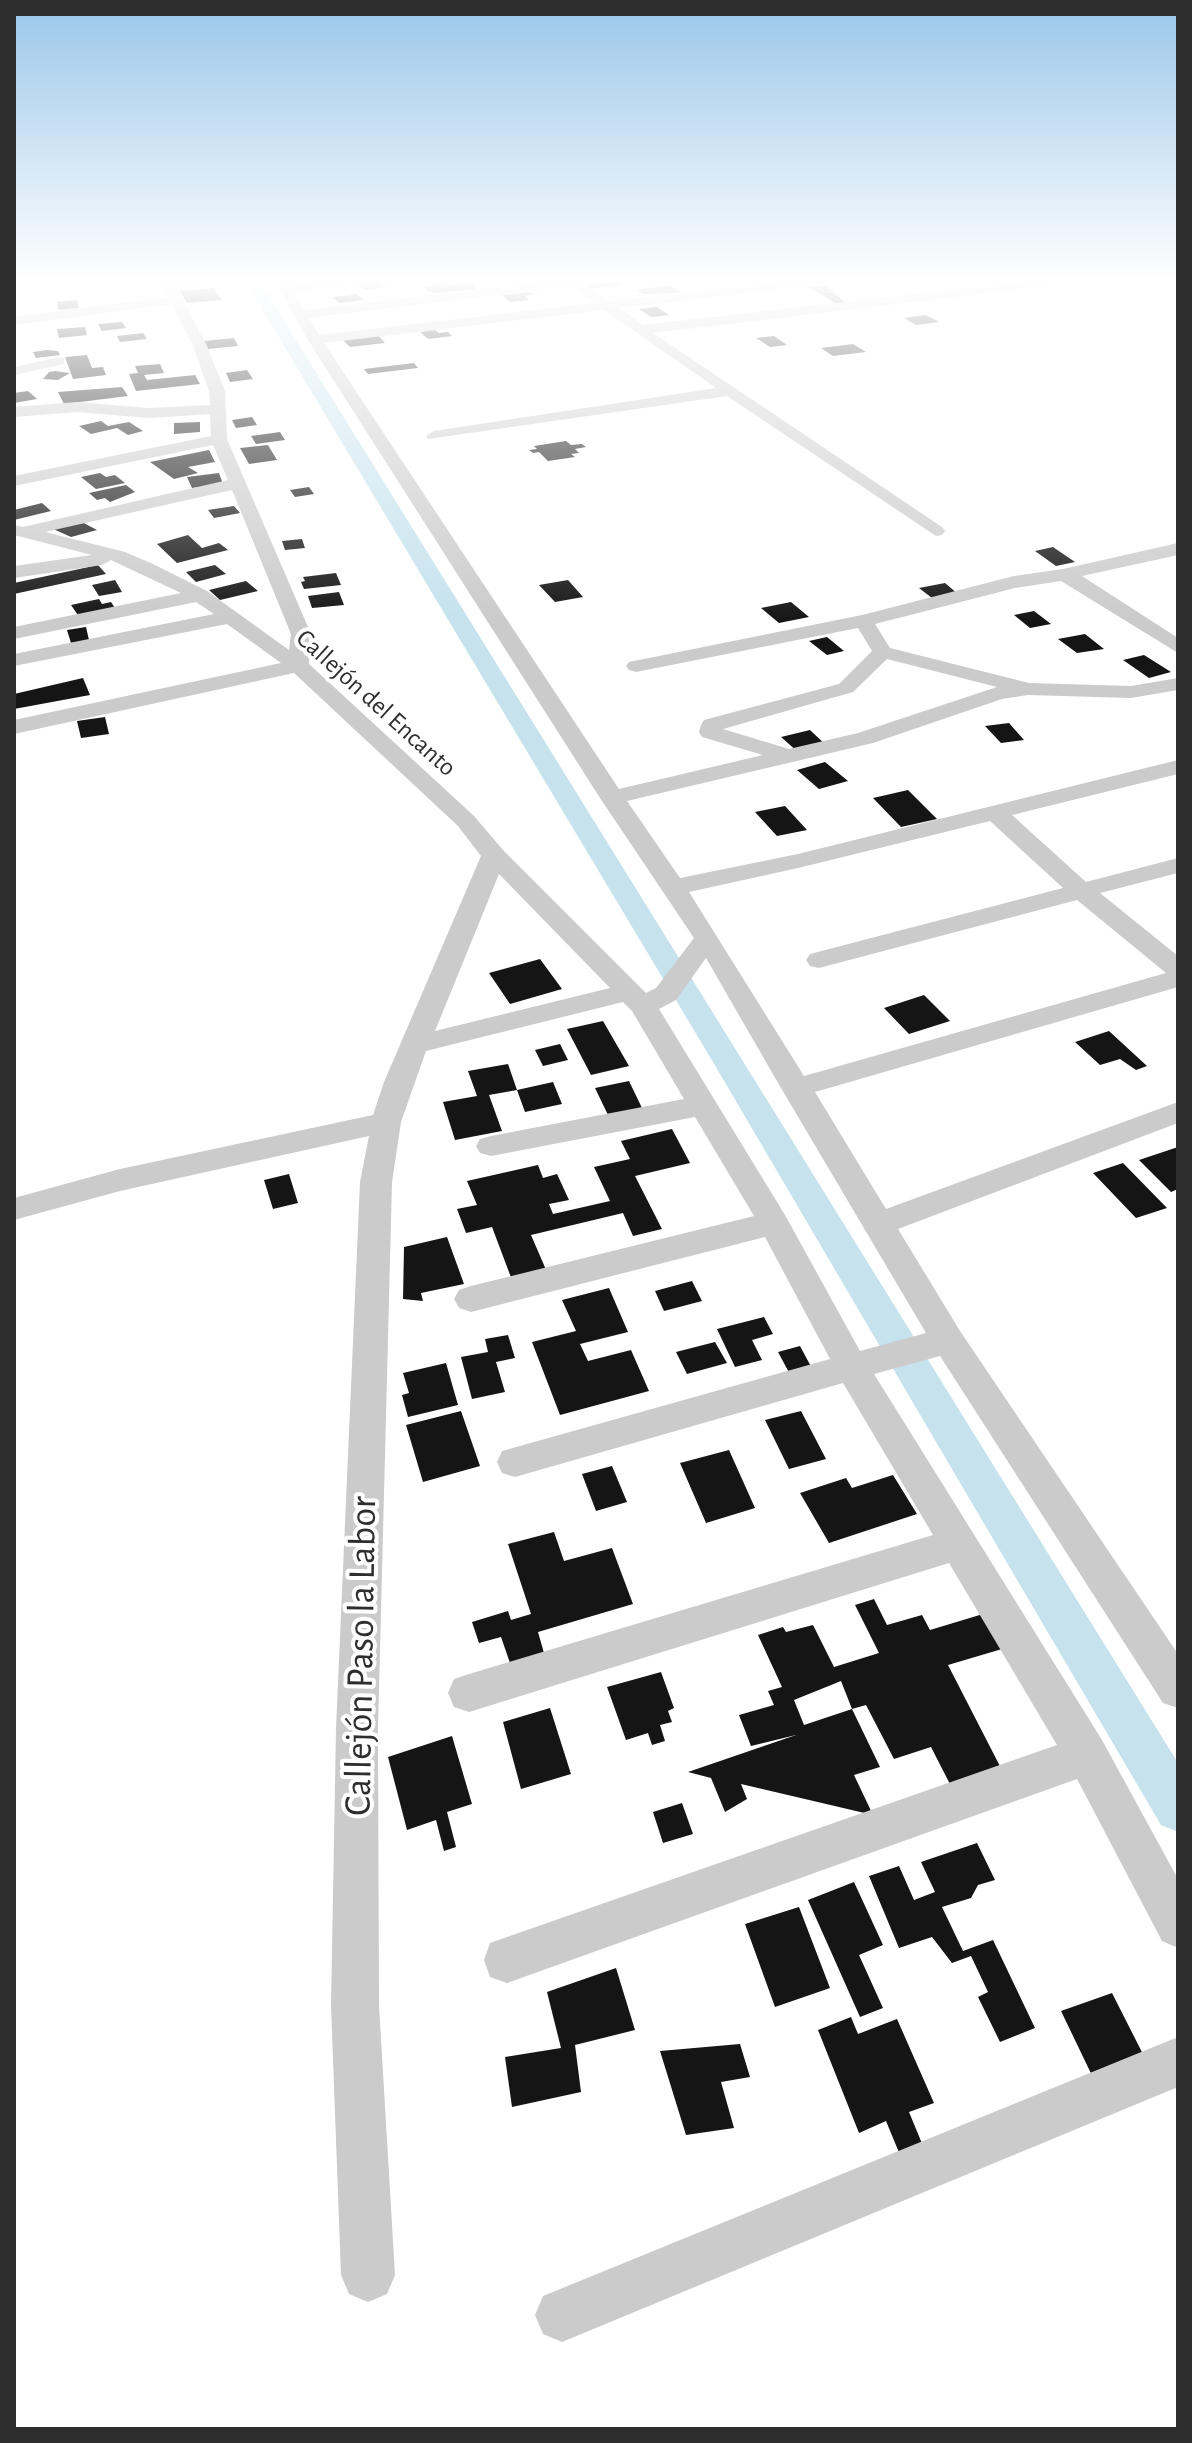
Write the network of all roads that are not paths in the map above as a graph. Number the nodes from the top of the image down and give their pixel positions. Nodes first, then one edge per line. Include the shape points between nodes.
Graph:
1 (217, 393) edge
2 (349, 393) edge
3 (716, 393) edge
4 (732, 393) edge
5 (218, 409) junction
6 (14, 412) edge
7 (26, 431) dead end
8 (434, 436) dead end
9 (219, 439) junction
10 (14, 481) edge
11 (238, 483) junction
12 (936, 531) dead end
13 (21, 535) edge
14 (1178, 549) edge
15 (118, 556) junction
16 (14, 572) edge
17 (1063, 575) junction
18 (200, 595) junction
19 (230, 617) junction
20 (863, 621) junction
21 (14, 633) edge
22 (1178, 647) edge
23 (883, 652) junction
24 (14, 660) edge
25 (298, 666) junction
26 (636, 666) dead end
27 (1178, 684) edge
28 (1028, 689) junction
29 (14, 727) edge
30 (788, 756) junction
31 (1178, 767) edge
32 (612, 798) junction
33 (996, 813) junction
34 (494, 855) junction
35 (1178, 865) edge
36 (675, 887) junction
37 (1083, 892) junction
38 (702, 946) junction
39 (819, 960) dead end
40 (1178, 969) edge
41 (1178, 978) edge
42 (647, 997) junction
43 (417, 1044) junction
44 (796, 1088) junction
45 (703, 1105) junction
46 (1178, 1112) edge
47 (386, 1122) junction
48 (491, 1146) dead end
49 (14, 1209) edge
50 (774, 1223) junction
51 (878, 1224) junction
52 (471, 1299) dead end
53 (940, 1343) junction
54 (866, 1364) junction
55 (515, 1462) dead end
56 (960, 1543) junction
57 (1178, 1689) edge
58 (469, 1693) dead end
59 (1087, 1755) junction
60 (1178, 1925) edge
61 (507, 1960) dead end
62 (1178, 2062) edge
63 (368, 2275) dead end
64 (562, 2315) dead end

1 - 5 street
2 - 32 street
3 - 8 street
4 - 12 street
5 - 6 street via 149,413 77,407
5 - 9 street
6 - 7 street via 30,424
9 - 10 street
9 - 11 street
11 - 13 street
11 - 25 street via 301,634
13 - 15 street, Callejón del Encanto
14 - 17 street
15 - 16 street
15 - 18 street, Callejón del Encanto
17 - 20 street via 1014,582
17 - 22 street
18 - 19 street, Callejón del Encanto
18 - 21 street
19 - 24 street
19 - 25 street, Callejón del Encanto
20 - 23 street
20 - 26 street
23 - 28 street
23 - 30 street via 846,688 712,725 710,732
25 - 29 street
25 - 34 street, Callejón del Encanto via 466,821
27 - 28 street via 1107,692
28 - 30 street
30 - 32 street
31 - 33 street
32 - 36 street
33 - 36 street
33 - 37 street
34 - 42 street, Callejón del Encanto
34 - 43 street, Callejón Paso la Labor
35 - 37 street
36 - 38 street
37 - 39 street
37 - 40 street
38 - 42 street
38 - 44 street
41 - 44 street
42 - 43 street
42 - 45 street, Callejón del Encanto
43 - 47 street, Callejón Paso la Labor
44 - 51 street
45 - 48 street
45 - 50 street, Callejón del Encanto
46 - 51 street
47 - 49 street via 120,1180
47 - 63 street, Callejón Paso la Labor via 376,1182 357,1728 355,2005
50 - 52 street
50 - 54 street, Callejón del Encanto
51 - 53 street
53 - 54 street
53 - 57 street
54 - 55 street
54 - 56 street, Callejón del Encanto
56 - 58 street
56 - 59 street, Callejón del Encanto
59 - 60 street, Callejón del Encanto
59 - 61 street
62 - 64 street

